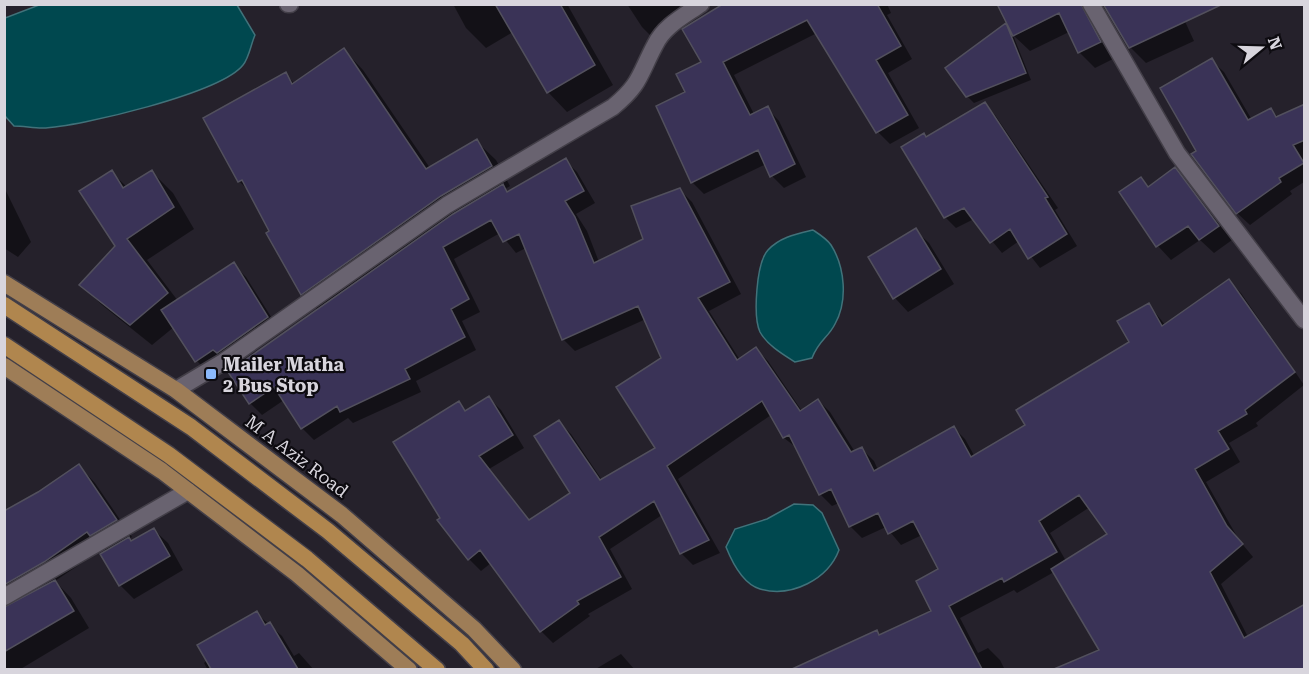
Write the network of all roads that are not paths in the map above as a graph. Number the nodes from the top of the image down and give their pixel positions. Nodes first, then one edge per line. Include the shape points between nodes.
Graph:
1 (701, 4) edge
2 (1091, 4) edge
3 (4, 283) edge
4 (4, 305) edge
5 (1305, 320) edge
6 (4, 345) edge
7 (4, 366) edge
8 (176, 390) junction
9 (188, 491) junction
10 (4, 597) edge
11 (409, 669) edge
12 (437, 669) edge
13 (486, 669) edge
14 (513, 669) edge

1 - 8 street via 668,27 632,91 613,107 447,205 224,362
2 - 5 street via 1177,153
3 - 8 main road, M A Aziz Road
4 - 13 highway via 200,434 328,531 462,644
6 - 12 highway via 169,455 307,559
7 - 9 main road
8 - 14 main road, M A Aziz Road via 342,515 474,629
9 - 10 street
9 - 11 main road via 297,574

